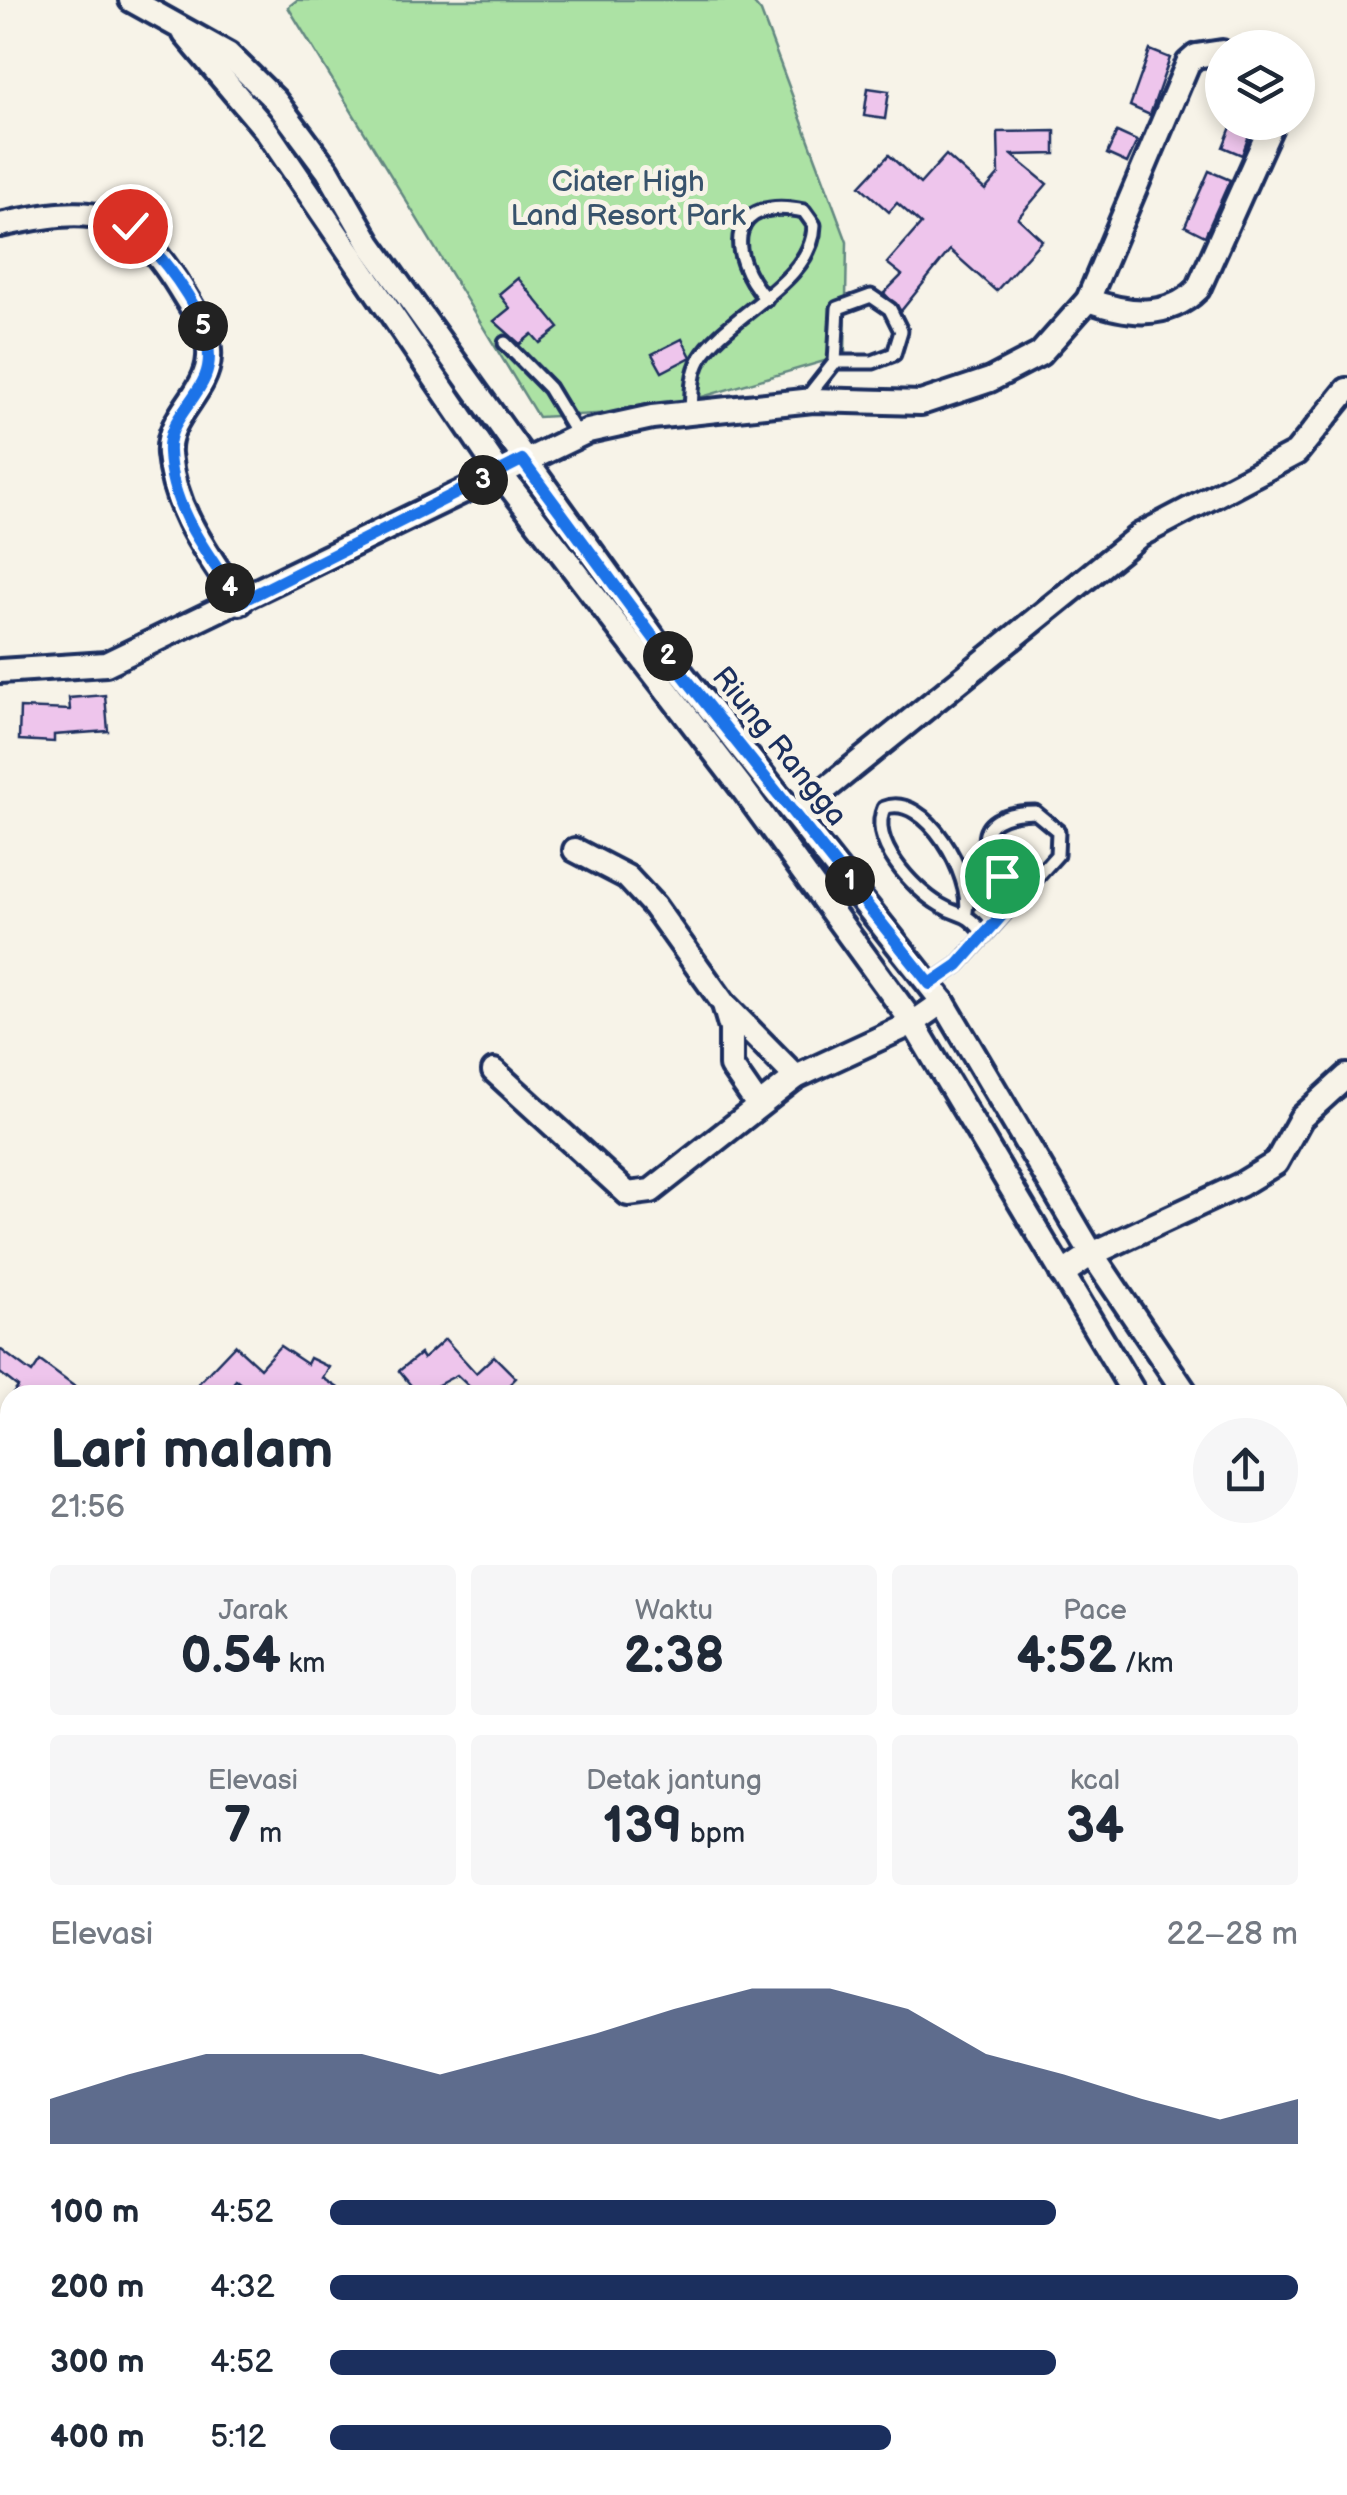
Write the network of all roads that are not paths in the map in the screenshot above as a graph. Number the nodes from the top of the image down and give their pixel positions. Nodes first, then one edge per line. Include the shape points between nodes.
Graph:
1 (132, 0) edge
2 (176, 23) junction
3 (1205, 53) edge
4 (1265, 140) edge
5 (0, 225) edge
6 (766, 299) junction
7 (1088, 300) junction
8 (505, 342) dead end
9 (835, 362) junction
10 (1347, 390) edge
11 (805, 401) junction
12 (691, 412) junction
13 (578, 436) junction
14 (522, 460) junction
15 (499, 472) junction
16 (240, 602) junction
17 (0, 671) edge
18 (796, 813) junction
19 (575, 850) dead end
20 (1024, 890) junction
21 (966, 912) junction
22 (984, 934) junction
23 (936, 993) junction
24 (724, 1004) junction
25 (913, 1023) junction
26 (494, 1071) dead end
27 (1347, 1076) edge
28 (796, 1077) junction
29 (758, 1104) junction
30 (1092, 1254) junction
31 (1062, 1274) junction
32 (1129, 1385) edge
33 (1181, 1385) edge

1 - 2 street, Riung Rangga
2 - 14 street, Riung Rangga via 228,54 275,100
2 - 15 street via 266,130
3 - 7 street via 1188,64
4 - 7 street via 1198,290 1186,302 1121,312
5 - 16 street via 45,215 92,215 130,226 164,257 203,325 210,356 174,426 171,475 180,510
6 - 6 lane via 811,244 814,225 804,211 777,206 755,212 741,231 739,260
6 - 12 lane via 700,360
7 - 11 street via 1040,354 990,380 921,404
8 - 13 lane via 549,388
9 - 9 lane via 838,308 870,296 890,309 901,331 894,354 873,362
9 - 11 lane
10 - 18 street via 1296,452 1140,535
11 - 12 street
12 - 13 street
13 - 14 street
14 - 15 street
14 - 18 street, Riung Rangga via 656,641
15 - 16 street
15 - 25 street
16 - 17 street via 106,664
18 - 23 street, Riung Rangga
19 - 24 street via 627,877
20 - 20 lane via 1048,868 1058,844 1058,831 1035,812 1005,817 987,830 984,847 988,862
20 - 22 lane
21 - 21 lane via 938,904 901,868 881,838 884,808 908,806 928,820 968,887
21 - 22 lane
22 - 23 lane
23 - 25 street
23 - 30 street, Riung Rangga
24 - 28 street
24 - 29 street via 731,1066
25 - 28 street
25 - 31 street
26 - 29 street via 628,1194 639,1196
27 - 30 street via 1301,1118 1276,1163
28 - 29 street
30 - 31 street
30 - 33 street, Riung Rangga
31 - 32 street

